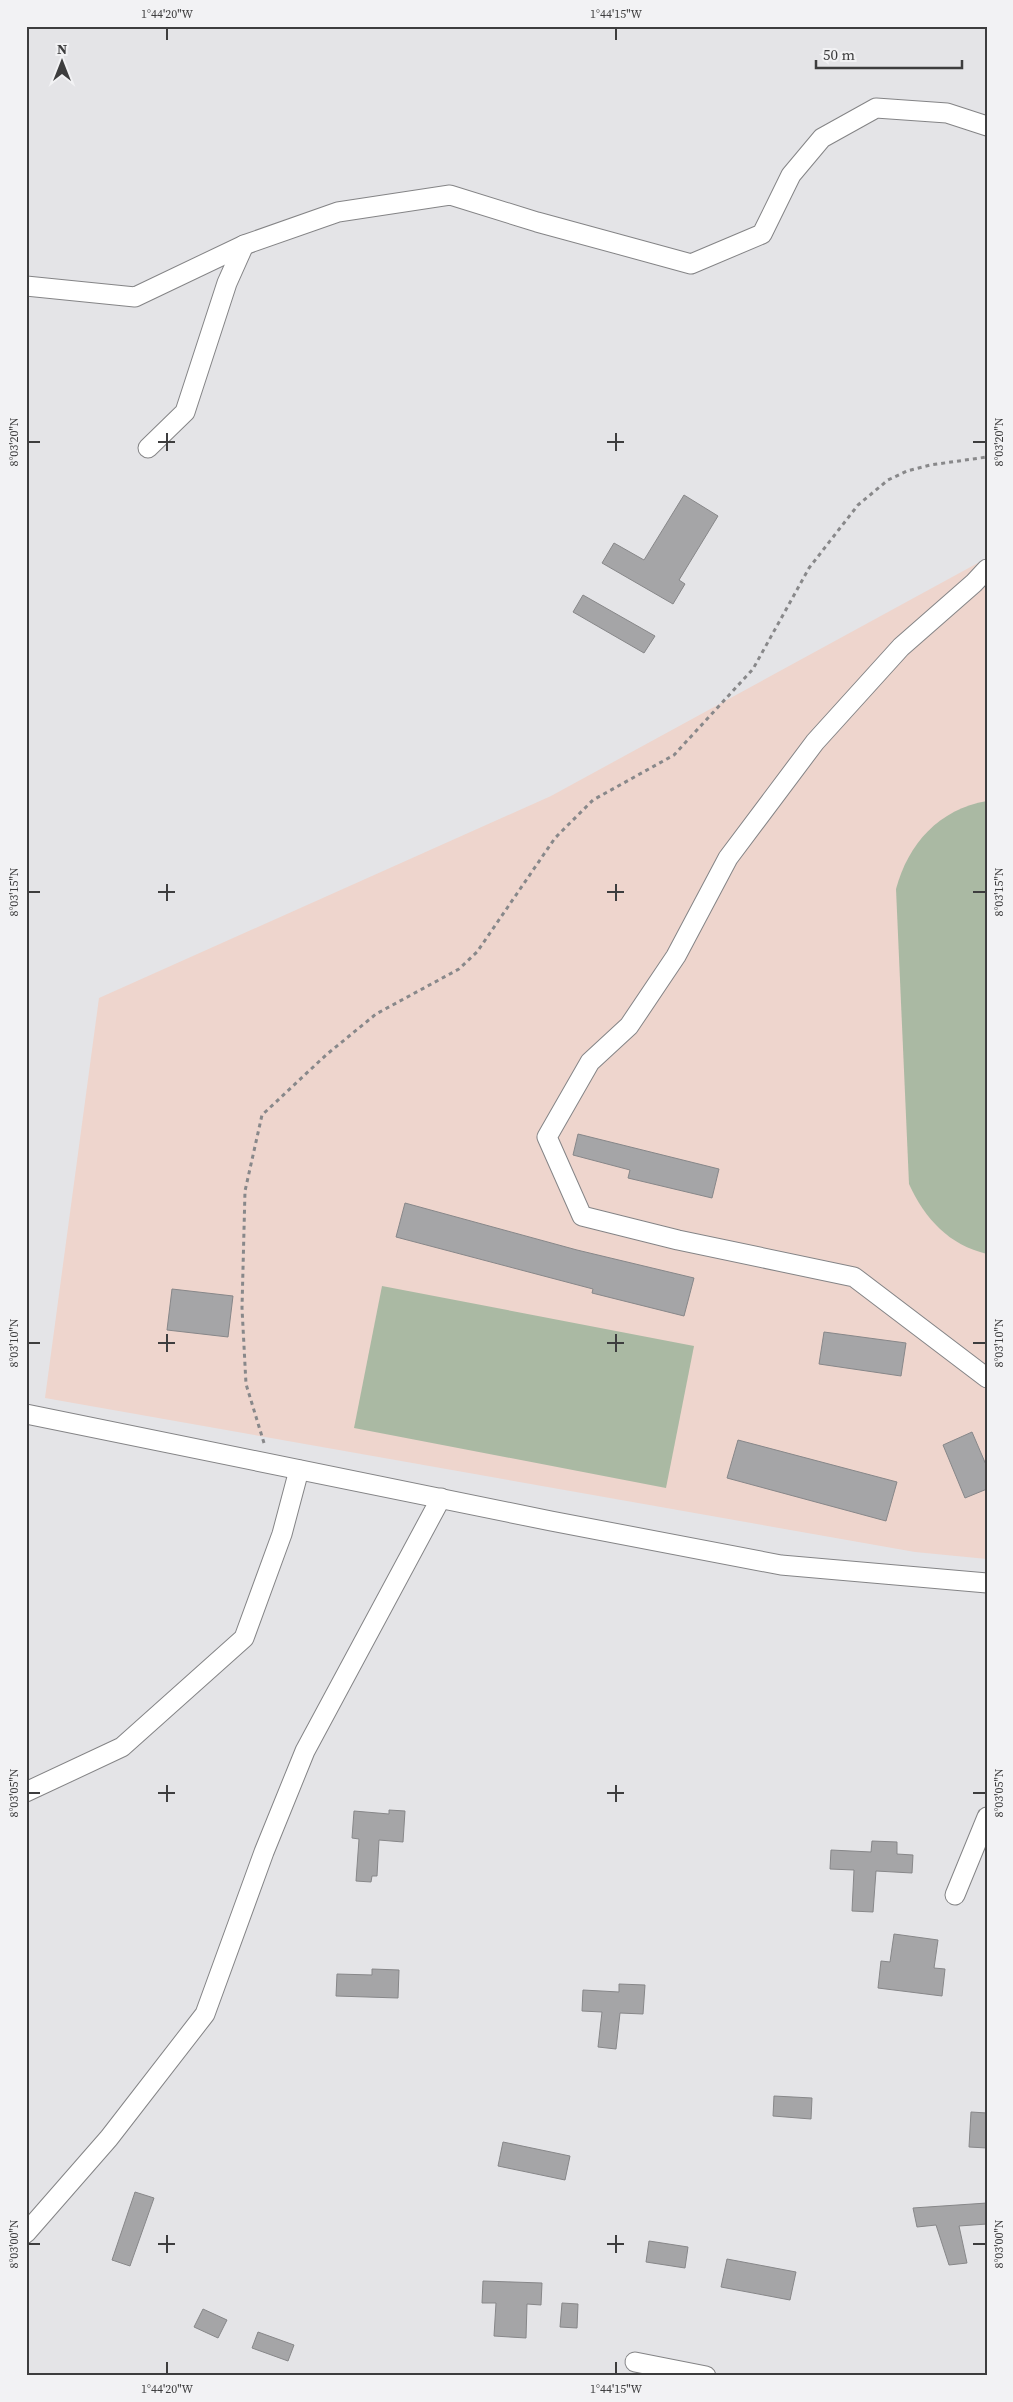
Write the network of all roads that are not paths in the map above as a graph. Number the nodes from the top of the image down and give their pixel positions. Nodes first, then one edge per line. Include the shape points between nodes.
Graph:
1 (987, 126) edge
2 (244, 244) junction
3 (26, 286) edge
4 (148, 448) dead end
5 (987, 569) edge
6 (987, 1378) edge
7 (26, 1414) edge
8 (299, 1470) junction
9 (441, 1498) junction
10 (987, 1583) edge
11 (26, 1792) edge
12 (987, 1817) edge
13 (956, 1895) dead end
14 (26, 2233) edge
15 (635, 2362) dead end
16 (706, 2376) edge

1 - 2 street via 947,113 876,108 822,138 791,175 762,234 691,264 450,195 338,212
2 - 3 street via 135,297
2 - 4 street via 227,284 185,412
5 - 6 street via 901,647 815,742 728,858 676,956 629,1026 590,1062 546,1136 582,1216 854,1277
7 - 8 street
8 - 9 street
8 - 11 street via 282,1534 244,1638 122,1747
9 - 10 street via 781,1565
9 - 14 street via 305,1751 264,1852 206,2014 109,2138
12 - 13 street
15 - 16 street

